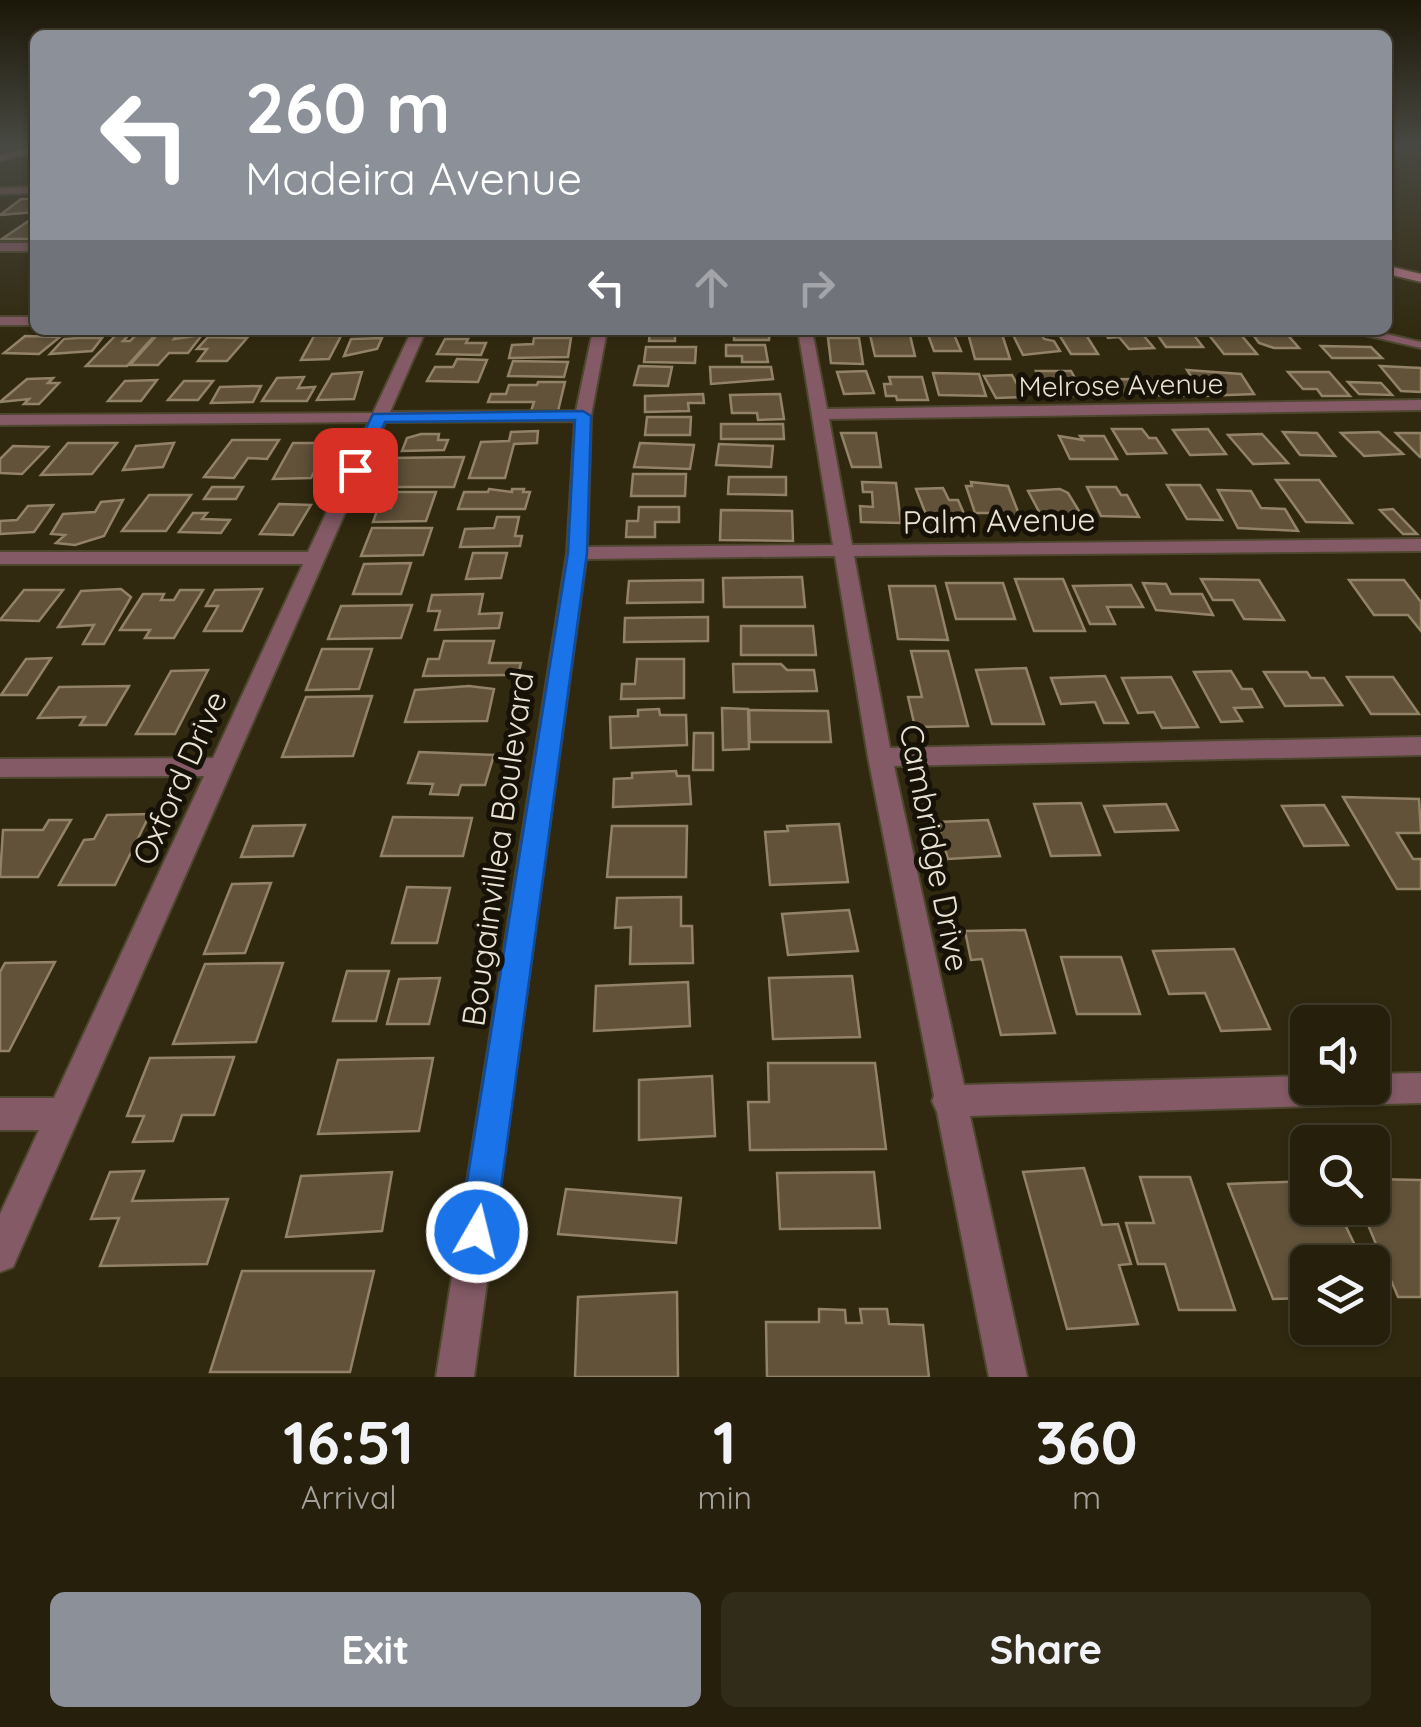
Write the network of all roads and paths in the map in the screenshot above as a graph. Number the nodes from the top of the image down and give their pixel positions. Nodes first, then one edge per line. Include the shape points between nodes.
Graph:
1 (30, 247) edge
2 (0, 248) edge
3 (1392, 271) edge
4 (1420, 278) edge
5 (30, 321) edge
6 (0, 322) edge
7 (417, 335) edge
8 (599, 335) edge
9 (806, 335) edge
10 (1375, 335) edge
11 (1419, 344) edge
12 (1421, 405) edge
13 (822, 414) junction
14 (583, 416) junction
15 (379, 418) junction
16 (0, 420) edge
17 (1421, 546) edge
18 (578, 553) junction
19 (844, 553) junction
20 (0, 558) edge
21 (316, 558) junction
22 (1421, 746) edge
23 (880, 757) junction
24 (221, 767) junction
25 (0, 768) edge
26 (1421, 1088) edge
27 (948, 1101) junction
28 (0, 1114) edge
29 (63, 1114) junction
30 (0, 1254) edge
31 (455, 1377) edge
32 (1008, 1377) edge

1 - 2 street
3 - 4 main road
5 - 6 street
7 - 15 street, Oxford Drive
8 - 14 street, Bougainvillea Boulevard
9 - 13 street, Cambridge Drive
10 - 11 street
12 - 13 street, Melrose Avenue
13 - 19 street, Cambridge Drive
14 - 15 street
14 - 18 street, Bougainvillea Boulevard
15 - 16 street
15 - 21 street, Oxford Drive
17 - 19 street, Palm Avenue
18 - 19 street, Palm Avenue
18 - 31 street, Bougainvillea Boulevard
19 - 23 street, Cambridge Drive
20 - 21 street
21 - 24 street, Oxford Drive
22 - 23 street
23 - 27 street, Cambridge Drive
24 - 25 street
24 - 29 street, Oxford Drive
26 - 27 street
27 - 32 street, Cambridge Drive
28 - 29 street
29 - 30 street, Oxford Drive

